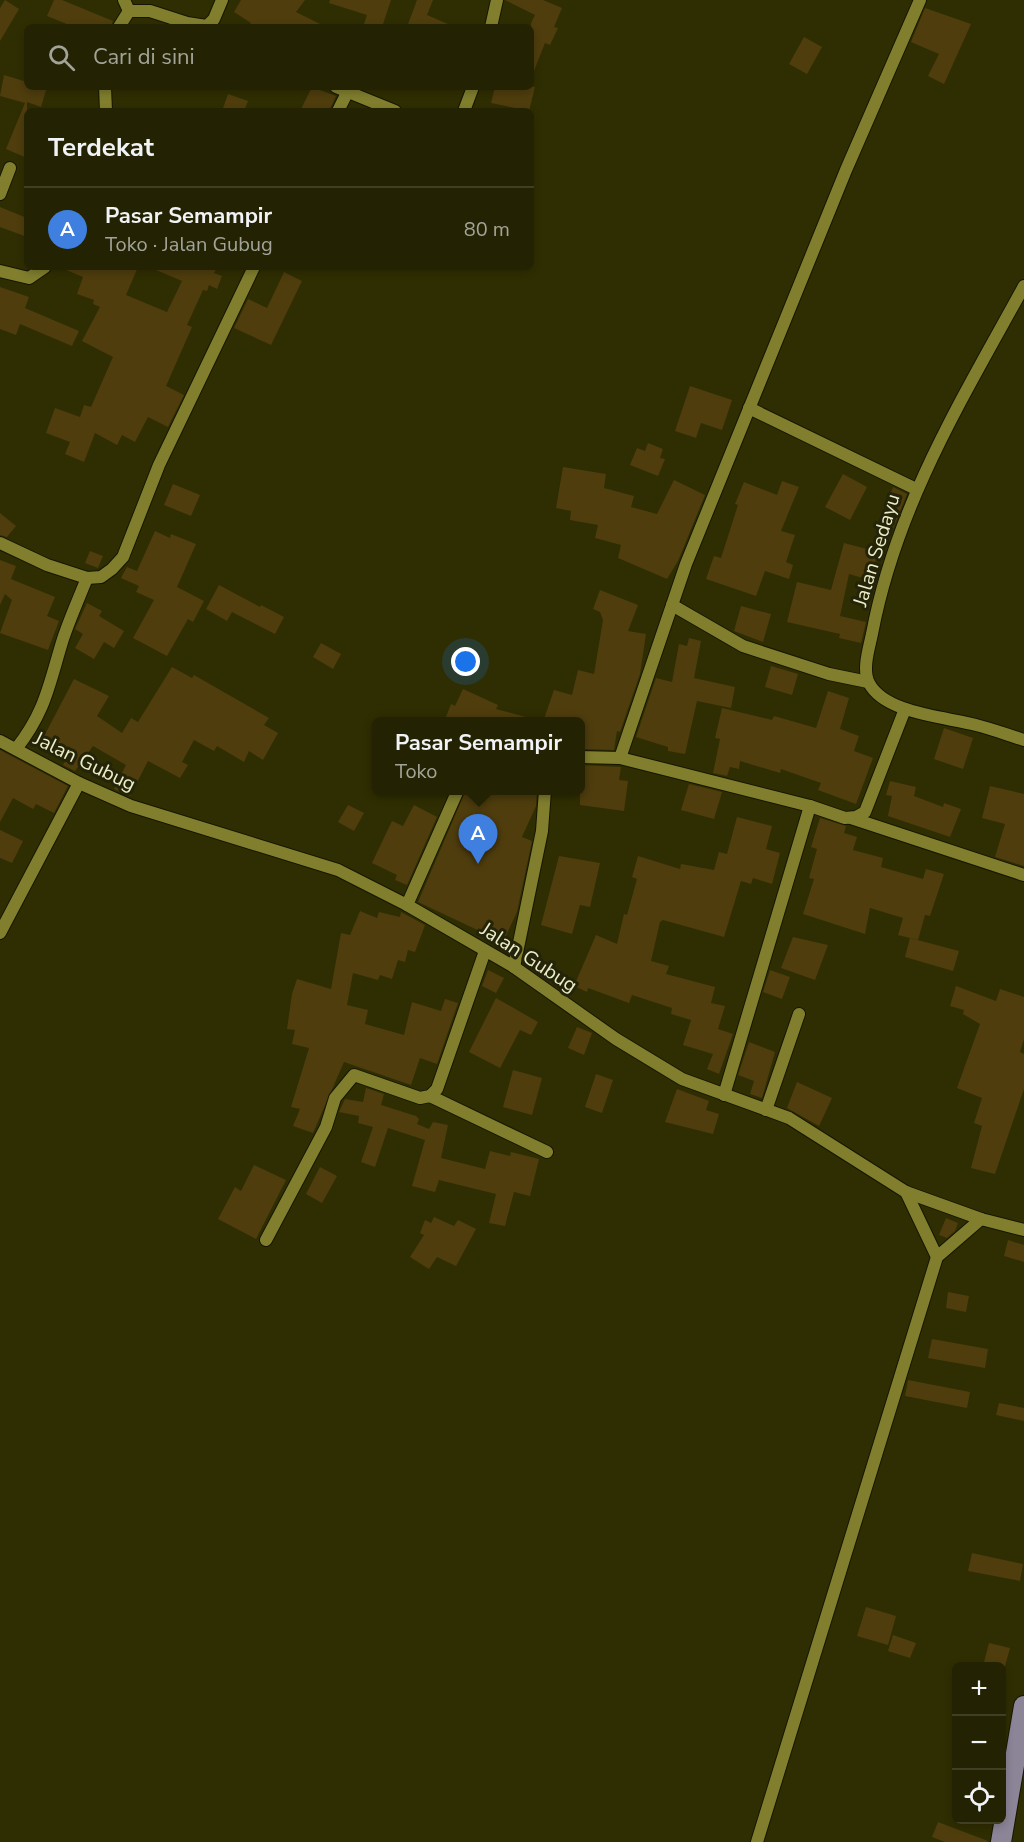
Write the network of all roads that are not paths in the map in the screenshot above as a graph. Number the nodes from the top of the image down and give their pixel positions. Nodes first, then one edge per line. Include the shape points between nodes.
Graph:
1 (222, 0) edge
2 (497, 0) edge
3 (920, 0) edge
4 (127, 6) edge
5 (120, 24) edge
6 (194, 24) edge
7 (211, 24) edge
8 (491, 24) edge
9 (105, 90) edge
10 (341, 90) edge
11 (472, 90) edge
12 (106, 108) edge
13 (338, 108) edge
14 (387, 108) edge
15 (465, 108) edge
16 (10, 168) dead end
17 (0, 194) edge
18 (41, 270) edge
19 (253, 270) edge
20 (0, 271) edge
21 (1024, 286) edge
22 (749, 408) junction
23 (916, 489) junction
24 (0, 543) edge
25 (87, 578) junction
26 (672, 605) junction
27 (868, 682) junction
28 (905, 709) junction
29 (1024, 740) edge
30 (0, 741) edge
31 (16, 749) junction
32 (585, 757) edge
33 (620, 758) junction
34 (79, 783) junction
35 (456, 795) edge
36 (545, 795) edge
37 (810, 806) junction
38 (851, 818) junction
39 (1024, 875) edge
40 (407, 905) junction
41 (0, 933) edge
42 (485, 951) junction
43 (514, 968) junction
44 (799, 1014) dead end
45 (724, 1095) junction
46 (430, 1096) junction
47 (766, 1110) junction
48 (547, 1152) dead end
49 (906, 1192) junction
50 (981, 1219) junction
51 (1024, 1230) edge
52 (266, 1240) dead end
53 (937, 1257) junction
54 (1024, 1706) edge
55 (757, 1842) edge
56 (1001, 1842) edge

1 - 7 street
2 - 8 street
3 - 22 street
4 - 5 street
4 - 6 street
9 - 12 street
10 - 13 street
10 - 14 street
11 - 15 street
16 - 17 street
18 - 20 street via 29,278
19 - 25 street via 159,465 123,557 101,577
21 - 23 street, Jalan Sedayu
22 - 23 street
22 - 26 street
23 - 27 street, Jalan Sedayu via 875,616
24 - 25 street via 46,566
25 - 31 street via 64,637 44,706 34,727
26 - 27 street via 743,646 829,674
26 - 33 street
27 - 28 street via 876,693
28 - 29 street
28 - 38 street via 865,812
30 - 31 street, Jalan Gubug
31 - 34 street, Jalan Gubug
32 - 33 street
33 - 37 street
34 - 40 street, Jalan Gubug via 131,806 338,870
34 - 41 street
35 - 40 street
36 - 43 street via 542,831
37 - 38 street
37 - 45 street
38 - 39 street
40 - 42 street, Jalan Gubug
42 - 43 street, Jalan Gubug
42 - 46 street via 441,1079
43 - 45 street, Jalan Gubug via 616,1040 682,1079
44 - 47 street
45 - 47 street, Jalan Gubug
46 - 48 street
46 - 52 street via 420,1098 354,1075 335,1098 326,1127
47 - 49 street, Jalan Gubug via 811,1130
49 - 50 street, Jalan Gubug
49 - 53 street
50 - 51 street, Jalan Gubug
50 - 53 street
53 - 55 street
54 - 56 main road

